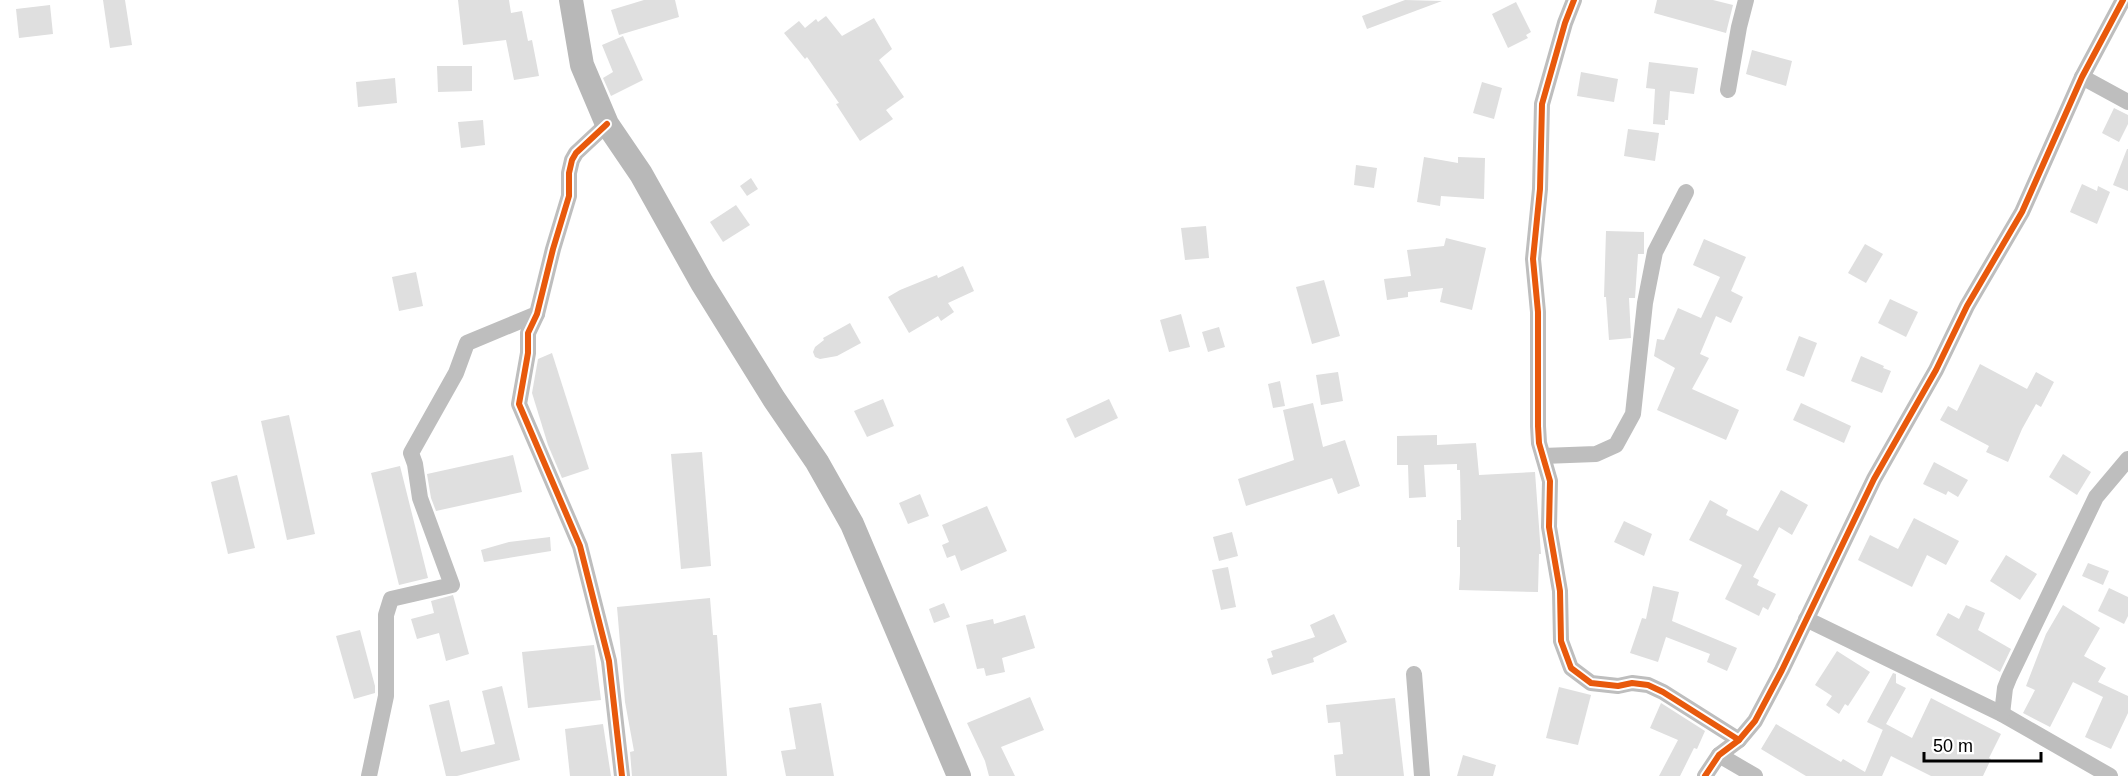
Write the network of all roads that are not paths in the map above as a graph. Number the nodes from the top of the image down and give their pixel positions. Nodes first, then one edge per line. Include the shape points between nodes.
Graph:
1 (571, 0) edge
2 (1574, 0) edge
3 (1746, 0) edge
4 (2123, 0) edge
5 (2082, 77) junction
6 (1728, 90) dead end
7 (2128, 102) edge
8 (607, 124) junction
9 (1686, 192) dead end
10 (537, 314) junction
11 (1543, 456) junction
12 (2128, 459) edge
13 (1806, 619) junction
14 (1414, 674) dead end
15 (2002, 714) junction
16 (1739, 740) junction
17 (1719, 755) junction
18 (369, 776) edge
19 (622, 776) edge
20 (958, 776) edge
21 (1422, 776) edge
22 (1705, 776) edge
23 (1755, 776) edge
24 (2110, 776) edge

1 - 8 main road via 582,65
2 - 11 street via 1542,104 1533,259 1538,312 1538,426
3 - 6 street
4 - 5 street
5 - 7 street
5 - 13 street via 2022,212 1874,479
8 - 10 street via 572,160 569,196
8 - 20 main road via 852,524
9 - 11 street via 1655,252 1645,303 1633,414 1616,445 1596,454
10 - 18 street via 467,343 456,373 411,453 420,498 452,585 391,599 386,615 386,696
10 - 19 street via 528,333 519,404 580,546 609,661
11 - 16 street via 1550,481 1549,527 1560,591 1561,641 1570,668 1591,683 1648,685
12 - 15 street via 2096,497 2066,557 2009,678
13 - 15 street via 1929,684
13 - 16 street via 1755,721
14 - 21 street
15 - 24 street
16 - 17 street
17 - 22 street
17 - 23 street

